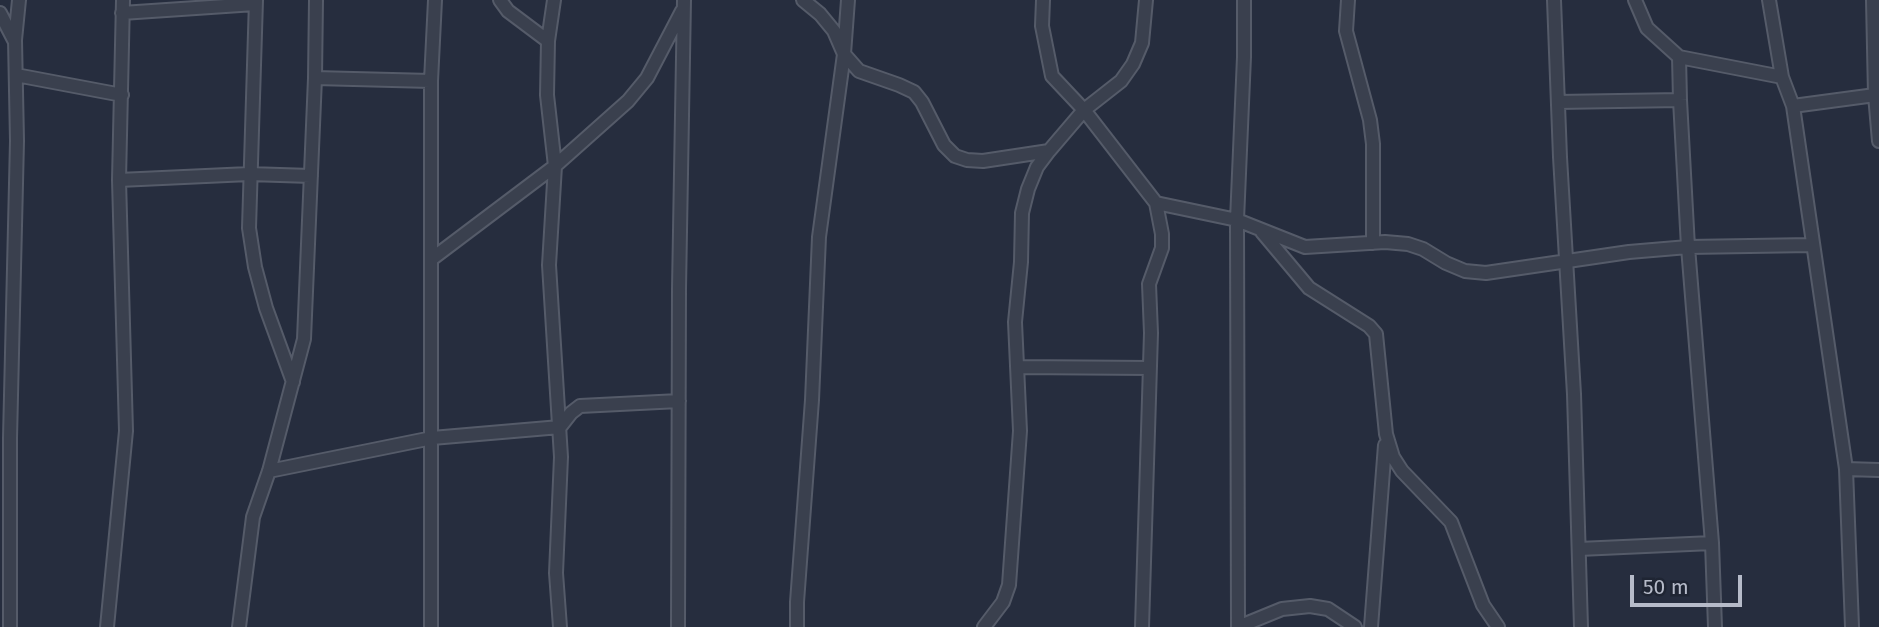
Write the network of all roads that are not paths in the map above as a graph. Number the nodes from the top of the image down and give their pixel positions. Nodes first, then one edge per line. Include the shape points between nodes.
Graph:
1 (19, 0) edge
2 (316, 0) edge
3 (435, 0) edge
4 (500, 0) edge
5 (554, 0) edge
6 (803, 0) edge
7 (848, 0) edge
8 (1043, 0) edge
9 (1146, 0) edge
10 (1244, 0) edge
11 (1348, 0) edge
12 (1554, 0) edge
13 (1635, 0) edge
14 (1769, 0) edge
15 (1873, 0) edge
16 (255, 2) edge
17 (684, 4) edge
18 (123, 6) edge
19 (0, 13) edge
20 (1877, 29) edge
21 (15, 40) junction
22 (548, 41) junction
23 (844, 54) junction
24 (1679, 57) junction
25 (16, 75) junction
26 (1782, 77) junction
27 (315, 78) junction
28 (431, 81) junction
29 (122, 95) junction
30 (1875, 95) junction
31 (1680, 100) junction
32 (1558, 102) junction
33 (1793, 106) junction
34 (1084, 110) junction
35 (1879, 141) edge
36 (1049, 151) junction
37 (555, 166) junction
38 (249, 174) junction
39 (312, 176) junction
40 (119, 180) junction
41 (1157, 203) junction
42 (1237, 220) junction
43 (1259, 229) junction
44 (1373, 243) junction
45 (1811, 245) junction
46 (1689, 247) junction
47 (433, 258) junction
48 (1566, 262) junction
49 (7, 300) edge
50 (1017, 367) junction
51 (1150, 368) junction
52 (293, 383) junction
53 (679, 401) junction
54 (559, 427) junction
55 (1386, 434) junction
56 (5, 438) edge
57 (432, 438) junction
58 (1846, 469) junction
59 (1879, 470) edge
60 (269, 471) junction
61 (1712, 543) junction
62 (1579, 549) junction
63 (6, 558) edge
64 (10, 627) edge
65 (107, 627) edge
66 (239, 627) edge
67 (431, 627) edge
68 (560, 627) edge
69 (678, 627) edge
70 (797, 627) edge
71 (984, 627) edge
72 (1142, 627) edge
73 (1238, 627) edge
74 (1355, 627) edge
75 (1371, 627) edge
76 (1498, 627) edge
77 (1581, 627) edge
78 (1715, 627) edge
79 (1852, 627) edge

1 - 21 street
2 - 27 street
3 - 28 street
4 - 22 street
5 - 22 street
6 - 23 street via 834,31
7 - 23 street
8 - 34 street via 1042,26 1052,76
9 - 34 street via 1142,43 1133,64
10 - 42 street
11 - 44 street via 1346,31 1373,144
12 - 32 street
13 - 24 street via 1647,28
14 - 26 street
15 - 20 street
16 - 18 street
16 - 38 street
17 - 37 street via 647,78
17 - 53 street
18 - 29 street
19 - 21 street
20 - 30 street
21 - 25 street
22 - 37 street via 547,95
23 - 36 street via 859,71 914,92 955,156 983,161
23 - 70 street via 819,237
24 - 26 street
24 - 31 street
25 - 29 street
25 - 49 street
26 - 33 street
27 - 28 street
27 - 39 street
28 - 47 street
29 - 40 street
30 - 33 street
30 - 35 street
31 - 32 street
31 - 46 street
32 - 48 street
33 - 45 street
34 - 36 street
34 - 41 street
36 - 50 street via 1037,167 1022,213
37 - 47 street
37 - 54 street via 549,265
38 - 39 street
38 - 40 street
38 - 52 street via 255,267
39 - 52 street via 304,339
40 - 65 street via 126,431
41 - 42 street
41 - 51 street via 1162,248 1149,284
42 - 43 street
42 - 73 street
43 - 44 street via 1305,247
43 - 55 street via 1309,288 1376,334
44 - 48 street via 1408,244 1465,271 1486,273
45 - 46 street
45 - 58 street
46 - 48 street
46 - 61 street
47 - 57 street
48 - 62 street
49 - 56 street
50 - 51 street
50 - 71 street via 1020,431 1009,585 1003,602
51 - 72 street
52 - 60 street
53 - 54 street via 580,407
53 - 69 street
54 - 57 street
54 - 68 street via 556,573
55 - 75 street
55 - 76 street via 1402,471 1451,522 1483,605
56 - 63 street
57 - 60 street
57 - 67 street
58 - 59 street
58 - 79 street
60 - 66 street via 253,517
61 - 62 street
61 - 78 street
62 - 77 street
63 - 64 street
73 - 74 street via 1282,609 1310,606 1328,609

